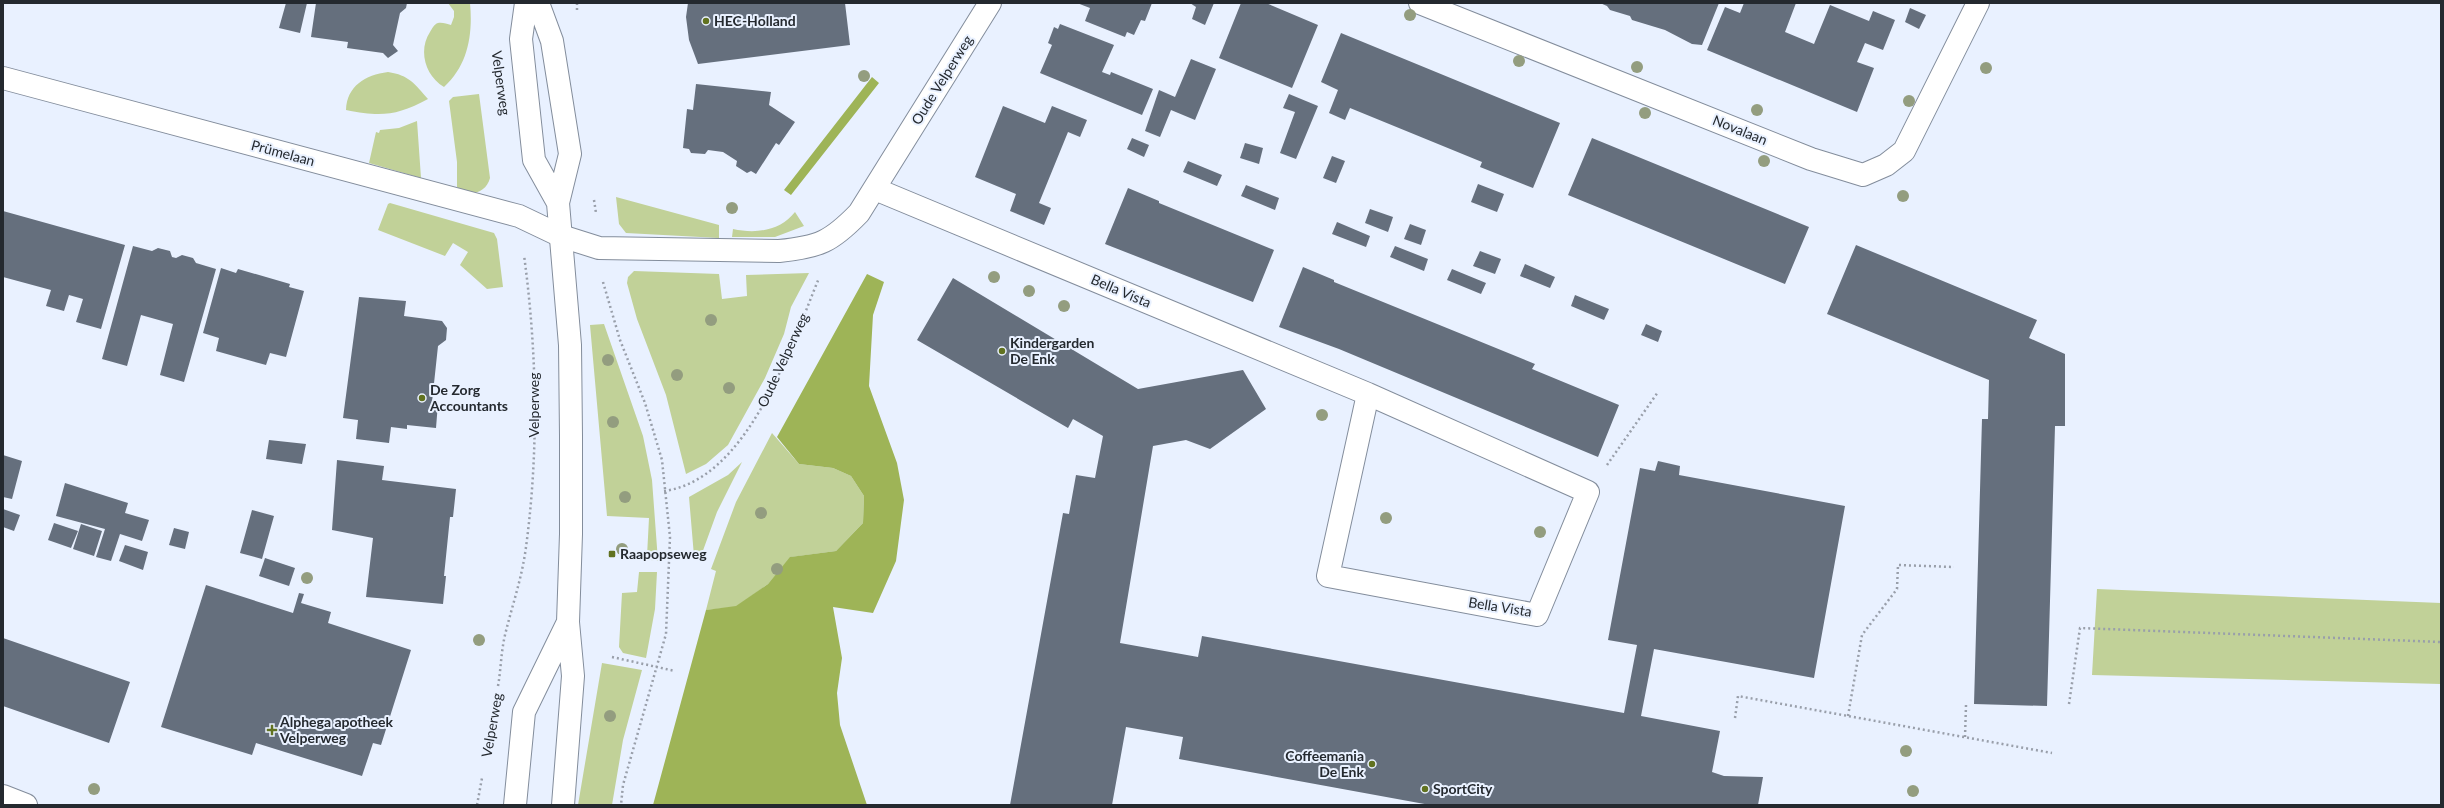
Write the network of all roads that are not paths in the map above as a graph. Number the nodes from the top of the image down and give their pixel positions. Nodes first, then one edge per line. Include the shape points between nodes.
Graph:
1 (526, 3) edge
2 (538, 3) edge
3 (990, 3) edge
4 (1420, 3) edge
5 (1978, 3) edge
6 (3, 78) edge
7 (875, 188) junction
8 (558, 203) junction
9 (561, 236) junction
10 (1368, 394) junction
11 (568, 622) junction
12 (3, 796) edge
13 (26, 805) edge
14 (515, 805) edge
15 (563, 805) edge

1 - 8 street, Velperweg via 521,39 534,160
2 - 8 street, Velperweg via 552,41 570,154
3 - 7 street, Oude Velperweg
4 - 5 street, Novalaan via 1811,158 1863,176 1886,165 1904,151
6 - 9 street, Prümelaan via 519,216
7 - 9 street, Oude Velperweg via 859,213 838,234 808,248 779,251 599,248
7 - 10 street, Bella Vista
8 - 9 street, Velperweg
9 - 11 street, Velperweg via 570,345 571,534
10 - 10 street, Bella Vista via 1588,492 1537,615 1328,576
11 - 14 street, Velperweg via 524,712
11 - 15 street, Velperweg via 573,676
12 - 13 street

